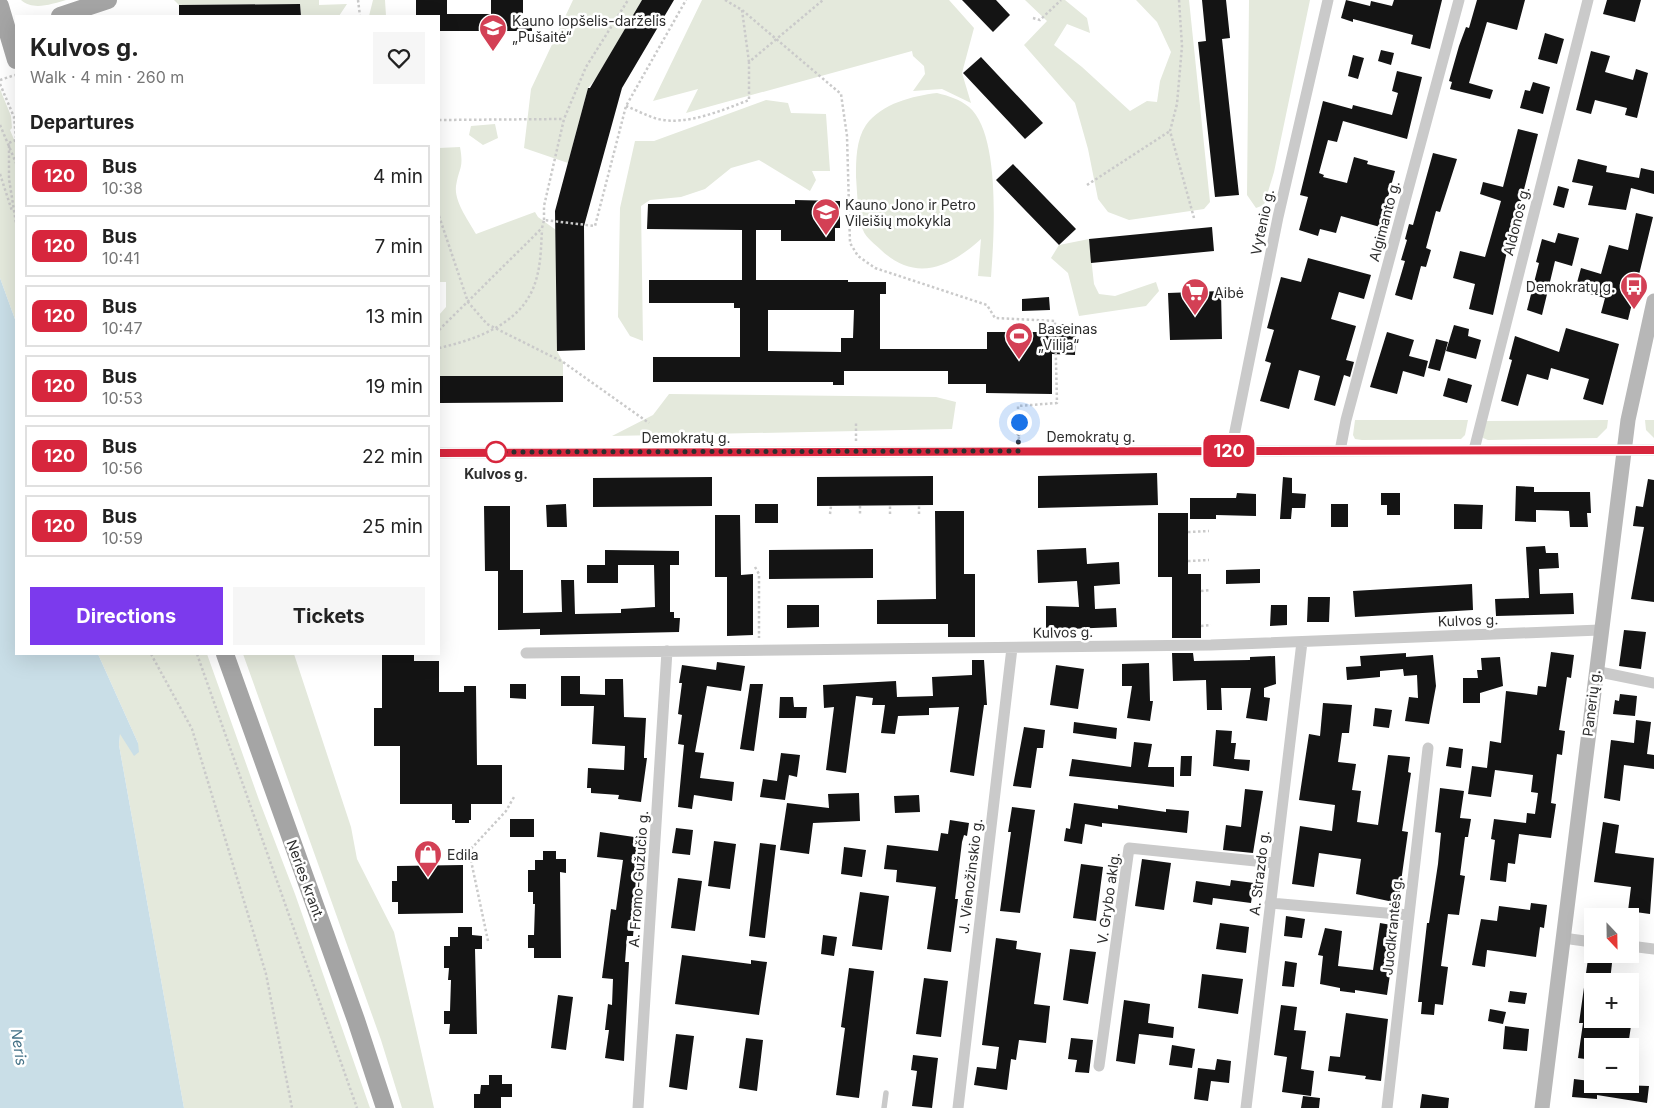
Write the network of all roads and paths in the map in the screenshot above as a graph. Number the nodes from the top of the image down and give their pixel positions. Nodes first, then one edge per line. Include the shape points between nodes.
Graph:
1 (108, 0) edge
2 (358, 0) edge
3 (628, 0) edge
4 (686, 0) edge
5 (725, 0) edge
6 (823, 0) edge
7 (1061, 0) edge
8 (1179, 0) edge
9 (1328, 0) edge
10 (1459, 0) edge
11 (1588, 0) edge
12 (0, 6) edge
13 (742, 10) junction
14 (63, 15) edge
15 (360, 15) edge
16 (1033, 18) dead end
17 (12, 33) edge
18 (776, 39) junction
19 (15, 53) edge
20 (749, 62) junction
21 (15, 75) edge
22 (0, 82) edge
23 (626, 106) junction
24 (564, 119) junction
25 (440, 120) edge
26 (0, 125) edge
27 (15, 128) edge
28 (1170, 131) junction
29 (15, 140) edge
30 (9, 143) junction
31 (15, 160) edge
32 (0, 174) edge
33 (1087, 185) dead end
34 (15, 216) edge
35 (440, 218) edge
36 (1194, 218) dead end
37 (15, 219) edge
38 (544, 220) junction
39 (542, 228) junction
40 (1654, 301) edge
41 (468, 302) junction
42 (496, 328) junction
43 (440, 329) edge
44 (440, 348) edge
45 (856, 422) dead end
46 (649, 423) dead end
47 (1474, 450) junction
48 (1624, 450) junction
49 (1654, 450) edge
50 (1018, 451) junction
51 (1231, 451) junction
52 (1340, 451) junction
53 (856, 452) junction
54 (440, 453) edge
55 (890, 505) dead end
56 (919, 505) dead end
57 (831, 506) dead end
58 (860, 506) dead end
59 (830, 514) dead end
60 (860, 514) dead end
61 (890, 514) dead end
62 (919, 514) dead end
63 (1209, 531) dead end
64 (1188, 532) dead end
65 (1209, 560) dead end
66 (1188, 561) dead end
67 (755, 567) dead end
68 (1210, 590) dead end
69 (1201, 591) dead end
70 (1211, 625) dead end
71 (1201, 626) dead end
72 (1600, 630) junction
73 (1302, 642) junction
74 (1012, 648) junction
75 (759, 650) junction
76 (667, 651) junction
77 (526, 653) dead end
78 (152, 655) edge
79 (197, 655) edge
80 (225, 655) edge
81 (1595, 671) junction
82 (1654, 683) edge
83 (1428, 748) dead end
84 (514, 797) dead end
85 (1275, 863) junction
86 (1270, 903) junction
87 (1408, 915) junction
88 (1563, 938) junction
89 (488, 941) dead end
90 (1584, 941) edge
91 (1639, 947) edge
92 (1654, 949) edge
93 (1099, 1066) dead end
94 (886, 1093) dead end
95 (292, 1108) edge
96 (357, 1108) edge
97 (385, 1108) edge
98 (638, 1108) edge
99 (884, 1108) edge
100 (958, 1108) edge
101 (1246, 1108) edge
102 (1387, 1108) edge
103 (1542, 1108) edge

1 - 14 main road
2 - 15 path
3 - 24 path via 586,67
4 - 23 path
5 - 13 path
6 - 18 path
7 - 16 path via 1040,20
8 - 28 path via 1182,46 1177,104
9 - 51 street, Vytenio g. via 1278,216
10 - 52 street, Algimanto g. via 1348,410
11 - 47 street, Aldonos g.
12 - 17 main road
13 - 18 path
13 - 20 path
17 - 19 main road
18 - 20 path
18 - 50 path via 841,94 847,136 850,243 858,256 875,268 987,305 995,318 1055,321 1057,403 1018,406
20 - 23 path via 748,100 728,108 680,121 659,119
21 - 22 path
22 - 27 path
23 - 38 path via 595,226
24 - 25 path
24 - 38 path via 544,206
26 - 30 path
28 - 33 path
28 - 36 path
29 - 30 path
30 - 31 path
30 - 34 path via 9,179
32 - 37 path
35 - 41 path
38 - 39 path
39 - 41 path
39 - 42 path via 536,280 530,295 523,306
40 - 48 main road, Panerių g. via 1638,365
41 - 42 path via 487,324
41 - 43 path
42 - 44 path
42 - 46 path via 562,362
45 - 53 path
47 - 48 street, Demokratų g.
47 - 52 street, Demokratų g.
48 - 49 street, Demokratų g.
48 - 72 main road, Panerių g.
50 - 51 street, Demokratų g.
50 - 53 street, Demokratų g.
51 - 52 street, Demokratų g.
53 - 54 street, Demokratų g.
55 - 61 path
56 - 62 path
57 - 59 path
58 - 60 path
63 - 64 path
65 - 66 path
67 - 75 path via 758,574
68 - 69 path
70 - 71 path
72 - 73 street, Kulvos g.
72 - 81 main road, Panerių g.
73 - 74 street, Kulvos g.
73 - 85 street, A. Strazdo g.
74 - 75 street, Kulvos g.
74 - 100 street, J. Vienožinskio g.
75 - 76 street, Kulvos g.
76 - 77 street, Kulvos g.
76 - 98 street, A. Fromo-Gužučio g.
78 - 95 path via 192,729 266,974
79 - 96 path
80 - 97 main road, Neries krant.
81 - 82 street
81 - 88 main road, Panerių g.
83 - 87 street, Juodkrantės g.
84 - 89 path via 506,811 469,851
85 - 86 street, A. Strazdo g.
85 - 93 street, V. Grybo aklg. via 1129,848
86 - 87 street
86 - 101 street, A. Strazdo g.
87 - 102 street, Juodkrantės g.
88 - 90 street
88 - 103 main road, Panerių g.
91 - 92 street
94 - 99 lane

